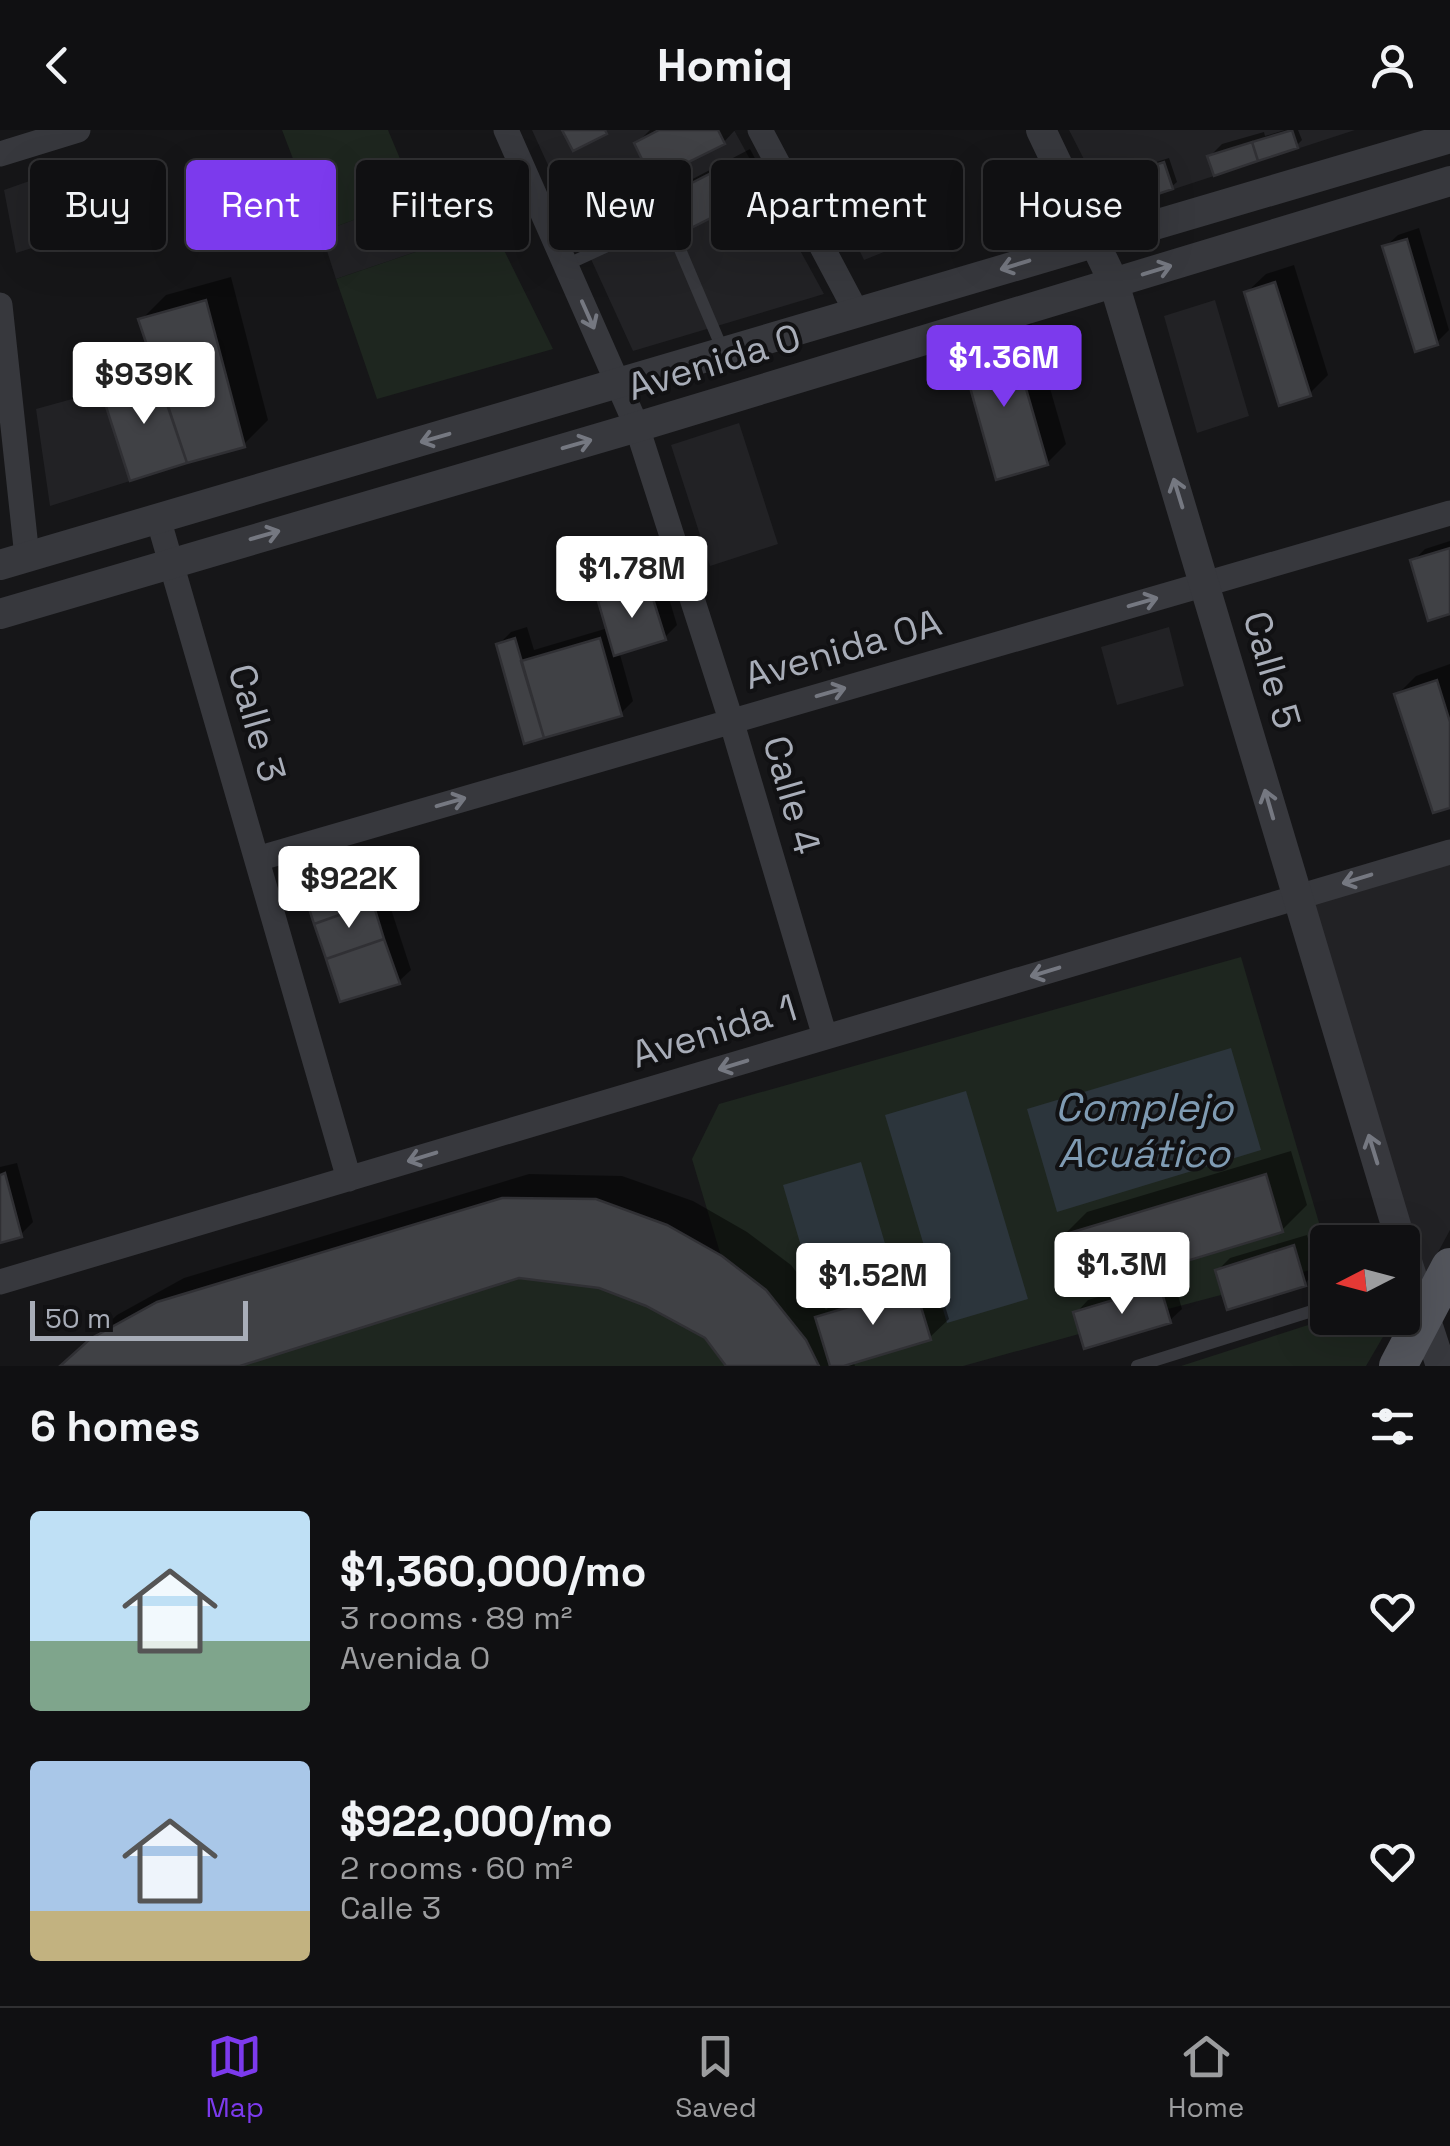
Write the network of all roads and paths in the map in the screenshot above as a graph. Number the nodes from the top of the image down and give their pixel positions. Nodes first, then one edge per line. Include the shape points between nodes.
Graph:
1 (78, 130) edge
2 (506, 130) edge
3 (760, 130) edge
4 (1041, 130) edge
5 (1450, 138) edge
6 (0, 154) edge
7 (1055, 160) edge
8 (1450, 181) edge
9 (1158, 222) edge
10 (1064, 250) edge
11 (1098, 250) edge
12 (566, 264) junction
13 (1114, 282) junction
14 (0, 305) edge
15 (857, 312) junction
16 (724, 352) junction
17 (619, 384) junction
18 (637, 427) junction
19 (1450, 512) edge
20 (158, 518) junction
21 (14, 561) edge
22 (172, 563) junction
23 (1205, 584) junction
24 (0, 614) edge
25 (731, 720) junction
26 (1450, 852) edge
27 (257, 859) junction
28 (1296, 897) junction
29 (825, 1038) junction
30 (349, 1178) junction
31 (1396, 1225) edge
32 (1450, 1267) edge
33 (0, 1282) edge
34 (1420, 1305) edge
35 (1310, 1312) edge
36 (1425, 1315) junction
37 (1137, 1366) edge
38 (1398, 1366) edge
39 (1440, 1366) edge

1 - 6 street
2 - 12 street, Calle 4
3 - 15 street
4 - 7 street, Calle 5
5 - 9 street, Avenida 0
13 -> 8 street, Avenida 0
10 -> 15 street, Avenida 0
11 - 13 street, Calle 5
12 - 16 lane via 656,224 669,230
12 -> 17 street, Calle 4
13 - 18 street, Avenida 0
23 -> 13 street, Calle 5
14 - 21 street
15 - 16 street, Avenida 0
16 - 17 street, Avenida 0
17 - 18 street, Calle 4
17 -> 20 street, Avenida 0
22 -> 18 street, Avenida 0
18 - 25 street, Calle 4
19 - 23 street, Avenida 0A
20 - 21 street, Avenida 0
20 - 22 street, Calle 3
22 - 24 street, Avenida 0
22 - 27 street, Calle 3
25 -> 23 street, Avenida 0A
28 -> 23 street, Calle 5
27 -> 25 street, Avenida 0A
25 - 29 street, Calle 4
26 -> 28 street, Avenida 1
27 - 30 street, Calle 3
28 -> 29 street, Avenida 1
31 -> 28 street, Calle 5
29 -> 30 street, Avenida 1
30 - 33 street, Avenida 1
32 - 36 main road
34 - 36 street, Calle 5
35 - 37 lane
36 - 38 main road
36 - 39 street, Calle 5

